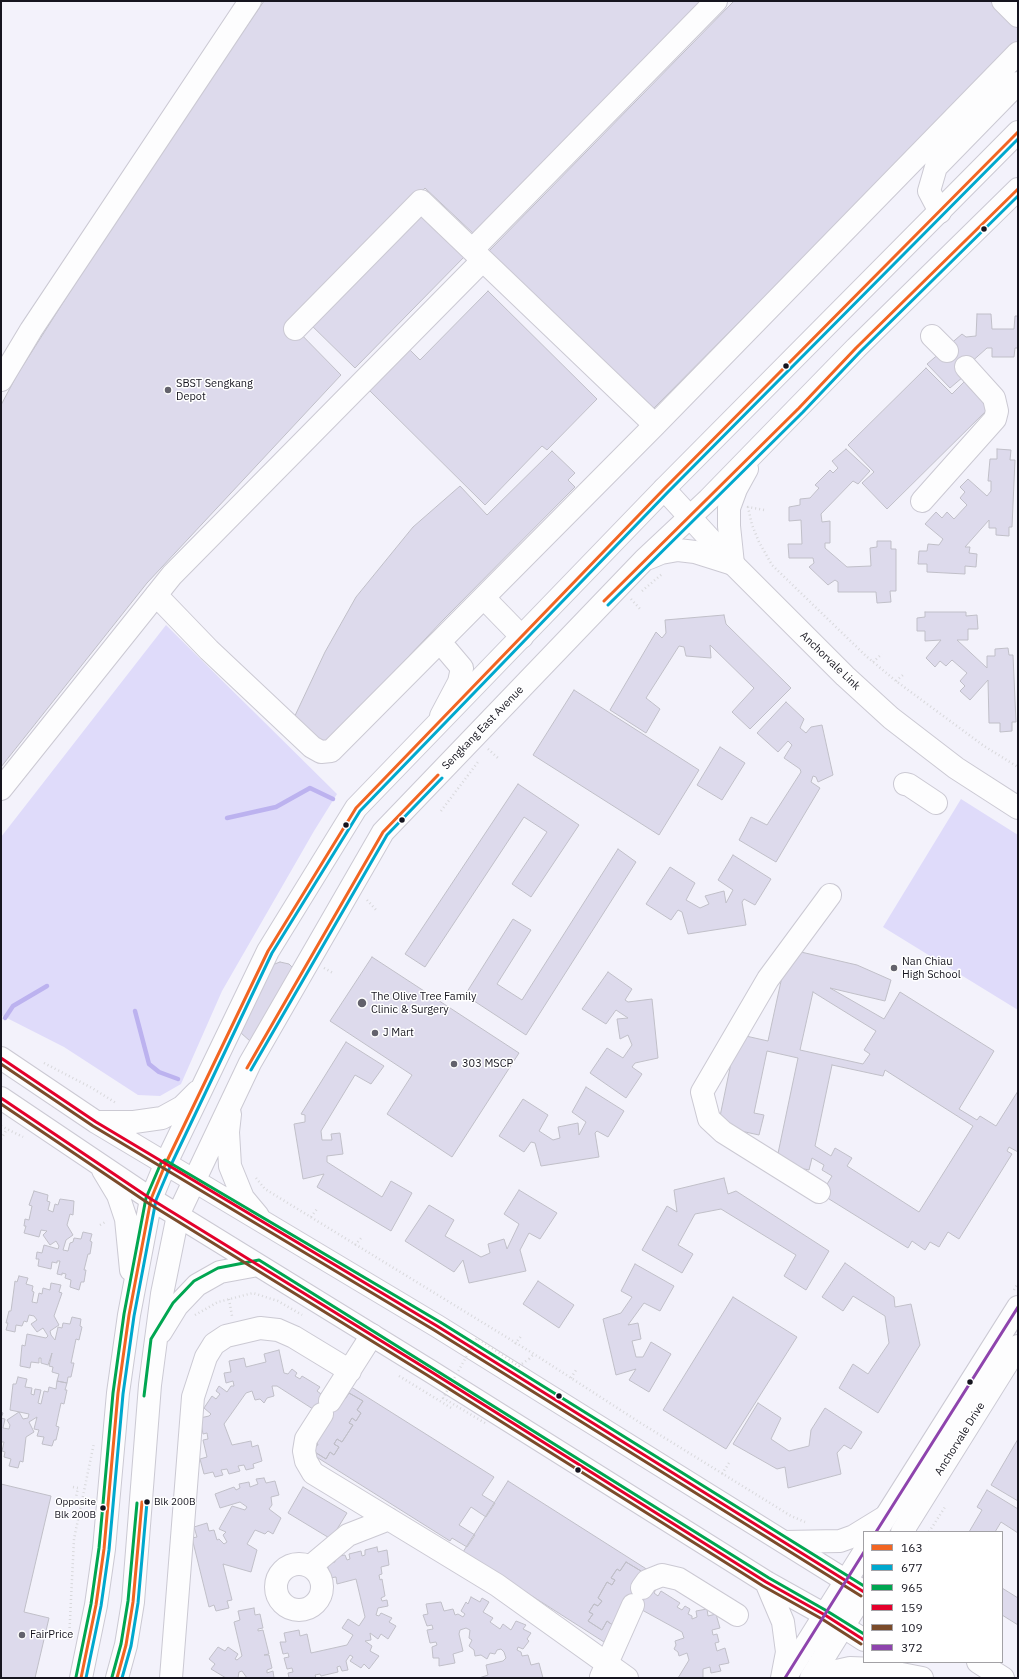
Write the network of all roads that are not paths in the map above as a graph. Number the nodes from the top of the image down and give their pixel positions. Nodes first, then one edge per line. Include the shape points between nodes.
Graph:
1 (250, 1) edge
2 (716, 1) edge
3 (1003, 1) edge
4 (1018, 16) edge
5 (1018, 53) edge
6 (1018, 83) edge
7 (1018, 132) edge
8 (1018, 189) edge
9 (940, 212) junction
10 (477, 256) junction
11 (295, 329) dead end
12 (966, 367) dead end
13 (1, 380) edge
14 (655, 425) junction
15 (759, 448) junction
16 (664, 489) junction
17 (922, 501) dead end
18 (690, 516) junction
19 (644, 560) junction
20 (733, 564) junction
21 (156, 595) junction
22 (484, 598) junction
23 (522, 637) junction
24 (440, 642) junction
25 (432, 730) junction
26 (905, 784) dead end
27 (1, 789) edge
28 (936, 804) dead end
29 (1018, 808) edge
30 (830, 895) dead end
31 (1, 1058) edge
32 (207, 1080) junction
33 (233, 1096) junction
34 (1, 1098) edge
35 (96, 1122) junction
36 (100, 1165) junction
37 (165, 1165) junction
38 (195, 1183) junction
39 (819, 1192) dead end
40 (151, 1199) junction
41 (178, 1215) junction
42 (264, 1224) junction
43 (258, 1265) junction
44 (134, 1291) junction
45 (1014, 1301) edge
46 (372, 1335) junction
47 (156, 1342) junction
48 (1018, 1346) edge
49 (350, 1370) junction
50 (403, 1523) junction
51 (881, 1525) edge
52 (866, 1531) edge
53 (904, 1531) edge
54 (863, 1532) edge
55 (784, 1542) junction
56 (863, 1558) edge
57 (311, 1566) dead end
58 (766, 1582) junction
59 (858, 1589) edge
60 (737, 1615) dead end
61 (834, 1621) junction
62 (863, 1639) edge
63 (900, 1663) edge
64 (980, 1663) edge
65 (604, 1672) edge
66 (81, 1678) edge
67 (117, 1678) edge
68 (172, 1678) edge
69 (627, 1678) edge
70 (784, 1678) edge
71 (811, 1678) edge
72 (822, 1678) edge
73 (922, 1678) edge
74 (1003, 1678) edge

1 - 13 main road via 31,330
2 - 10 main road
3 - 4 main road
5 - 14 main road
6 - 9 main road via 936,167 929,191
7 - 9 main road
8 - 15 main road, Sengkang East Avenue via 856,348
9 - 16 main road
10 - 11 main road via 420,201
10 - 14 main road
10 - 21 main road via 172,575
12 - 17 main road via 994,398 996,419
14 - 22 main road
15 - 18 main road, Sengkang East Avenue
15 - 20 main road via 736,489 729,508
16 - 18 main road, Anchorvale Link
16 - 23 main road
18 - 19 main road, Sengkang East Avenue
18 - 20 main road, Anchorvale Link
19 - 20 main road via 678,550 695,552
19 - 33 main road, Sengkang East Avenue via 383,832 271,1024
20 - 29 main road, Anchorvale Link via 845,676 891,718 956,768
21 - 24 main road via 209,650 312,747 321,752 331,751
21 - 27 main road
22 - 23 main road
22 - 24 main road
23 - 25 main road
24 - 25 main road via 462,668 459,682
25 - 32 main road via 356,808 268,951
26 - 28 main road
30 - 39 main road via 768,979 702,1092 708,1119 723,1132
31 - 35 main road
32 - 35 main road via 182,1108 162,1118 134,1122
32 - 37 main road
33 - 38 main road, Sengkang East Avenue
33 - 42 main road via 228,1132 230,1166 243,1198
34 - 36 main road
35 - 37 main road
36 - 40 main road
36 - 44 main road via 118,1195 126,1219
37 - 38 main road
37 - 40 main road
38 - 41 main road, Sengkang East Avenue
38 - 42 main road
40 - 41 main road
40 - 44 main road
41 - 43 main road
41 - 47 main road, Sengkang East Avenue via 162,1294
42 - 55 main road via 437,1326
43 - 46 main road
43 - 47 main road via 220,1272 197,1285 177,1306
44 - 66 main road via 118,1392 103,1556
45 - 51 main road, Anchorvale Drive
46 - 49 main road
46 - 58 main road
47 - 67 main road, Sengkang East Avenue via 150,1385 136,1582 126,1645
48 - 53 main road, Anchorvale Drive
49 - 50 main road via 306,1439 306,1461
49 - 68 main road via 294,1337 278,1330 260,1328 226,1336 214,1344 206,1357 193,1397
50 - 57 main road via 348,1535
50 - 65 main road via 486,1573 563,1624
51 - 52 main road
54 - 55 main road via 840,1541
55 - 59 main road
56 - 59 main road
58 - 61 main road
58 - 70 main road via 783,1622 787,1652
59 - 61 main road
60 - 65 main road via 679,1579 662,1575 647,1581
61 - 62 main road
61 - 70 main road
61 - 71 main road
63 - 73 main road
64 - 74 main road
65 - 69 main road
72 - 73 main road via 832,1672 850,1668 876,1669

